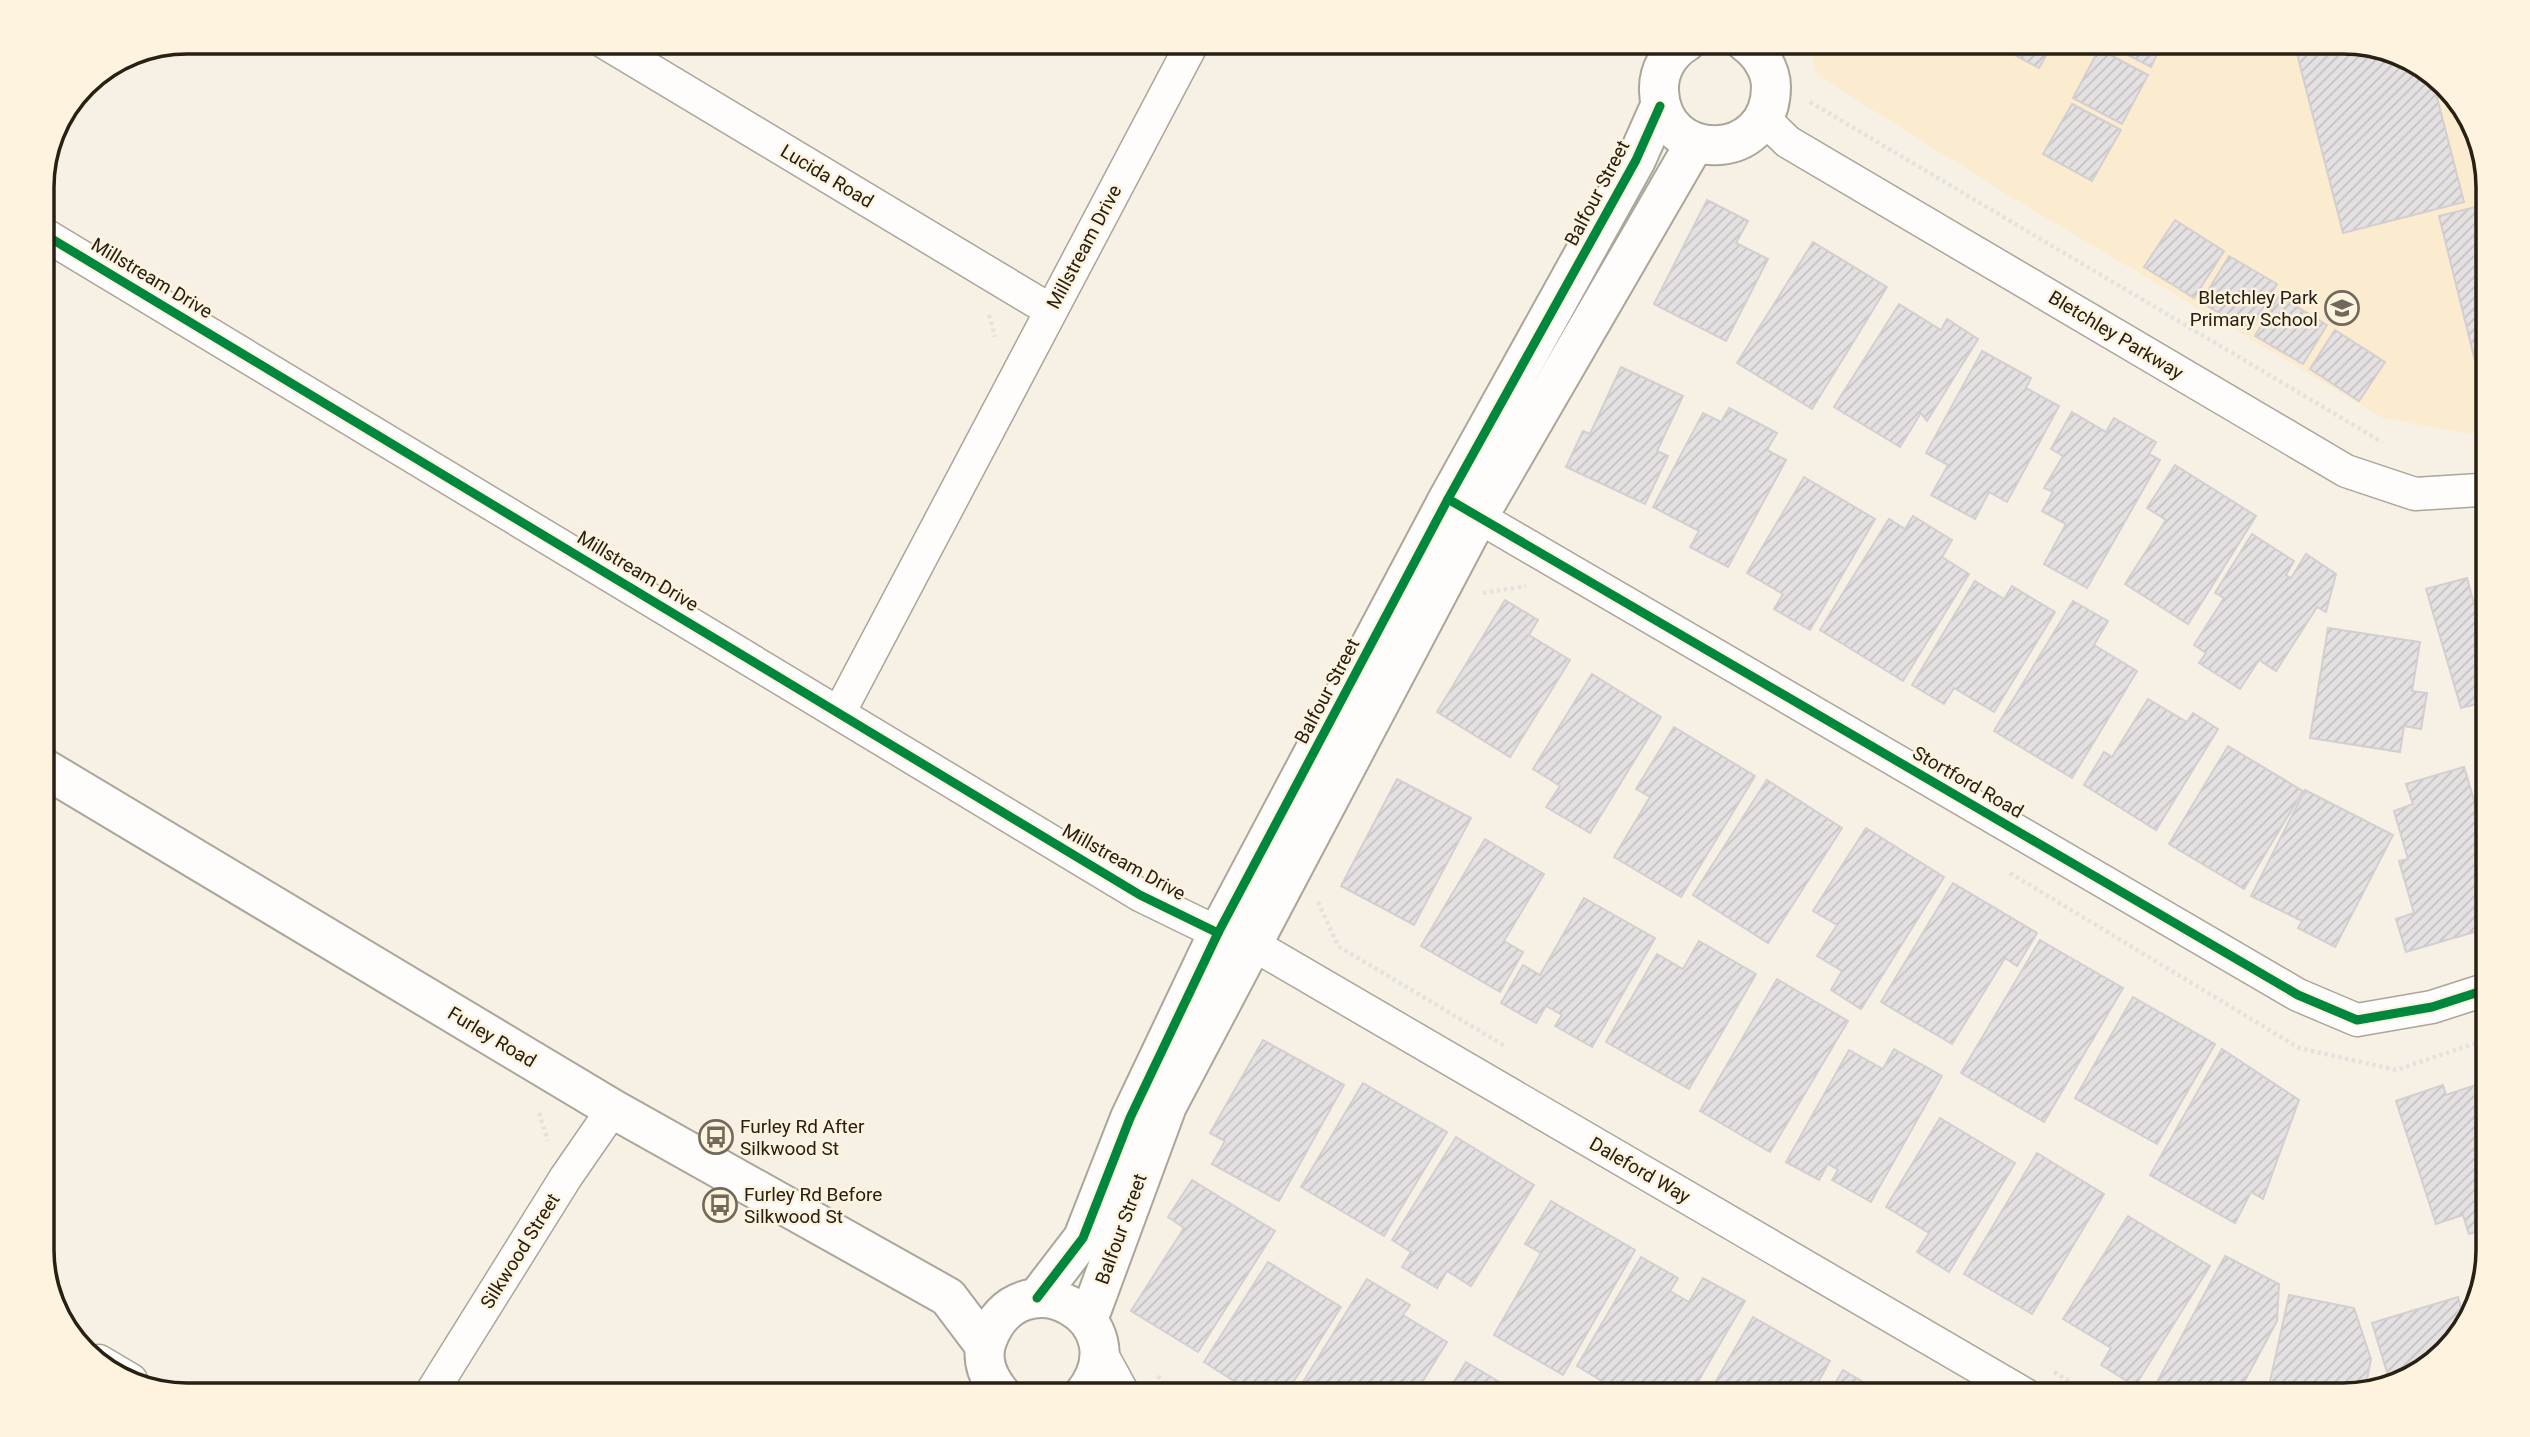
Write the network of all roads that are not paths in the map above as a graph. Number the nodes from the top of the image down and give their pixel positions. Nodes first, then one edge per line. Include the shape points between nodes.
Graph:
1 (1671, 54) edge
2 (1761, 54) edge
3 (625, 55) edge
4 (1186, 55) edge
5 (1660, 106) junction
6 (1764, 119) junction
7 (1695, 143) junction
8 (55, 241) edge
9 (1050, 310) junction
10 (2475, 490) edge
11 (1463, 508) junction
12 (839, 713) junction
13 (1347, 728) junction
14 (55, 775) edge
15 (1219, 933) junction
16 (1254, 945) junction
17 (2476, 993) edge
18 (612, 1109) junction
19 (948, 1297) junction
20 (1027, 1300) junction
21 (1094, 1336) junction
22 (985, 1346) junction
23 (437, 1383) edge
24 (992, 1383) edge
25 (1092, 1383) edge
26 (1118, 1383) edge
27 (2005, 1383) edge

1 - 5 street, Balfour Street via 1661,72
2 - 6 street via 1771,81
3 - 9 street, Lucida Road
4 - 9 street, Millstream Drive
5 - 7 street via 1668,122
5 - 11 street, Balfour Street
6 - 7 street via 1741,140 1726,145
6 - 10 street, Bletchley Parkway via 1788,142 2346,471 2414,494
7 - 11 street, Balfour Street
8 - 12 street, Millstream Drive
9 - 12 street, Millstream Drive
11 - 13 street, Balfour Street
11 - 17 street, Stortford Road via 2298,995 2357,1020 2432,1007
12 - 15 street, Millstream Drive via 1140,895
13 - 15 street, Balfour Street
13 - 16 street, Balfour Street
14 - 18 street, Furley Road
15 - 20 street, Balfour Street via 1130,1118 1083,1238
16 - 21 street, Balfour Street via 1167,1106
16 - 27 street, Daleford Way
18 - 19 street, Furley Road
18 - 23 street, Silkwood Street
19 - 20 street, Furley Road
19 - 22 street, Furley Road
20 - 21 street via 1056,1299 1074,1307
20 - 22 street, Balfour Street via 1002,1314
21 - 25 street, Balfour Street via 1099,1368
21 - 26 street
22 - 24 street

